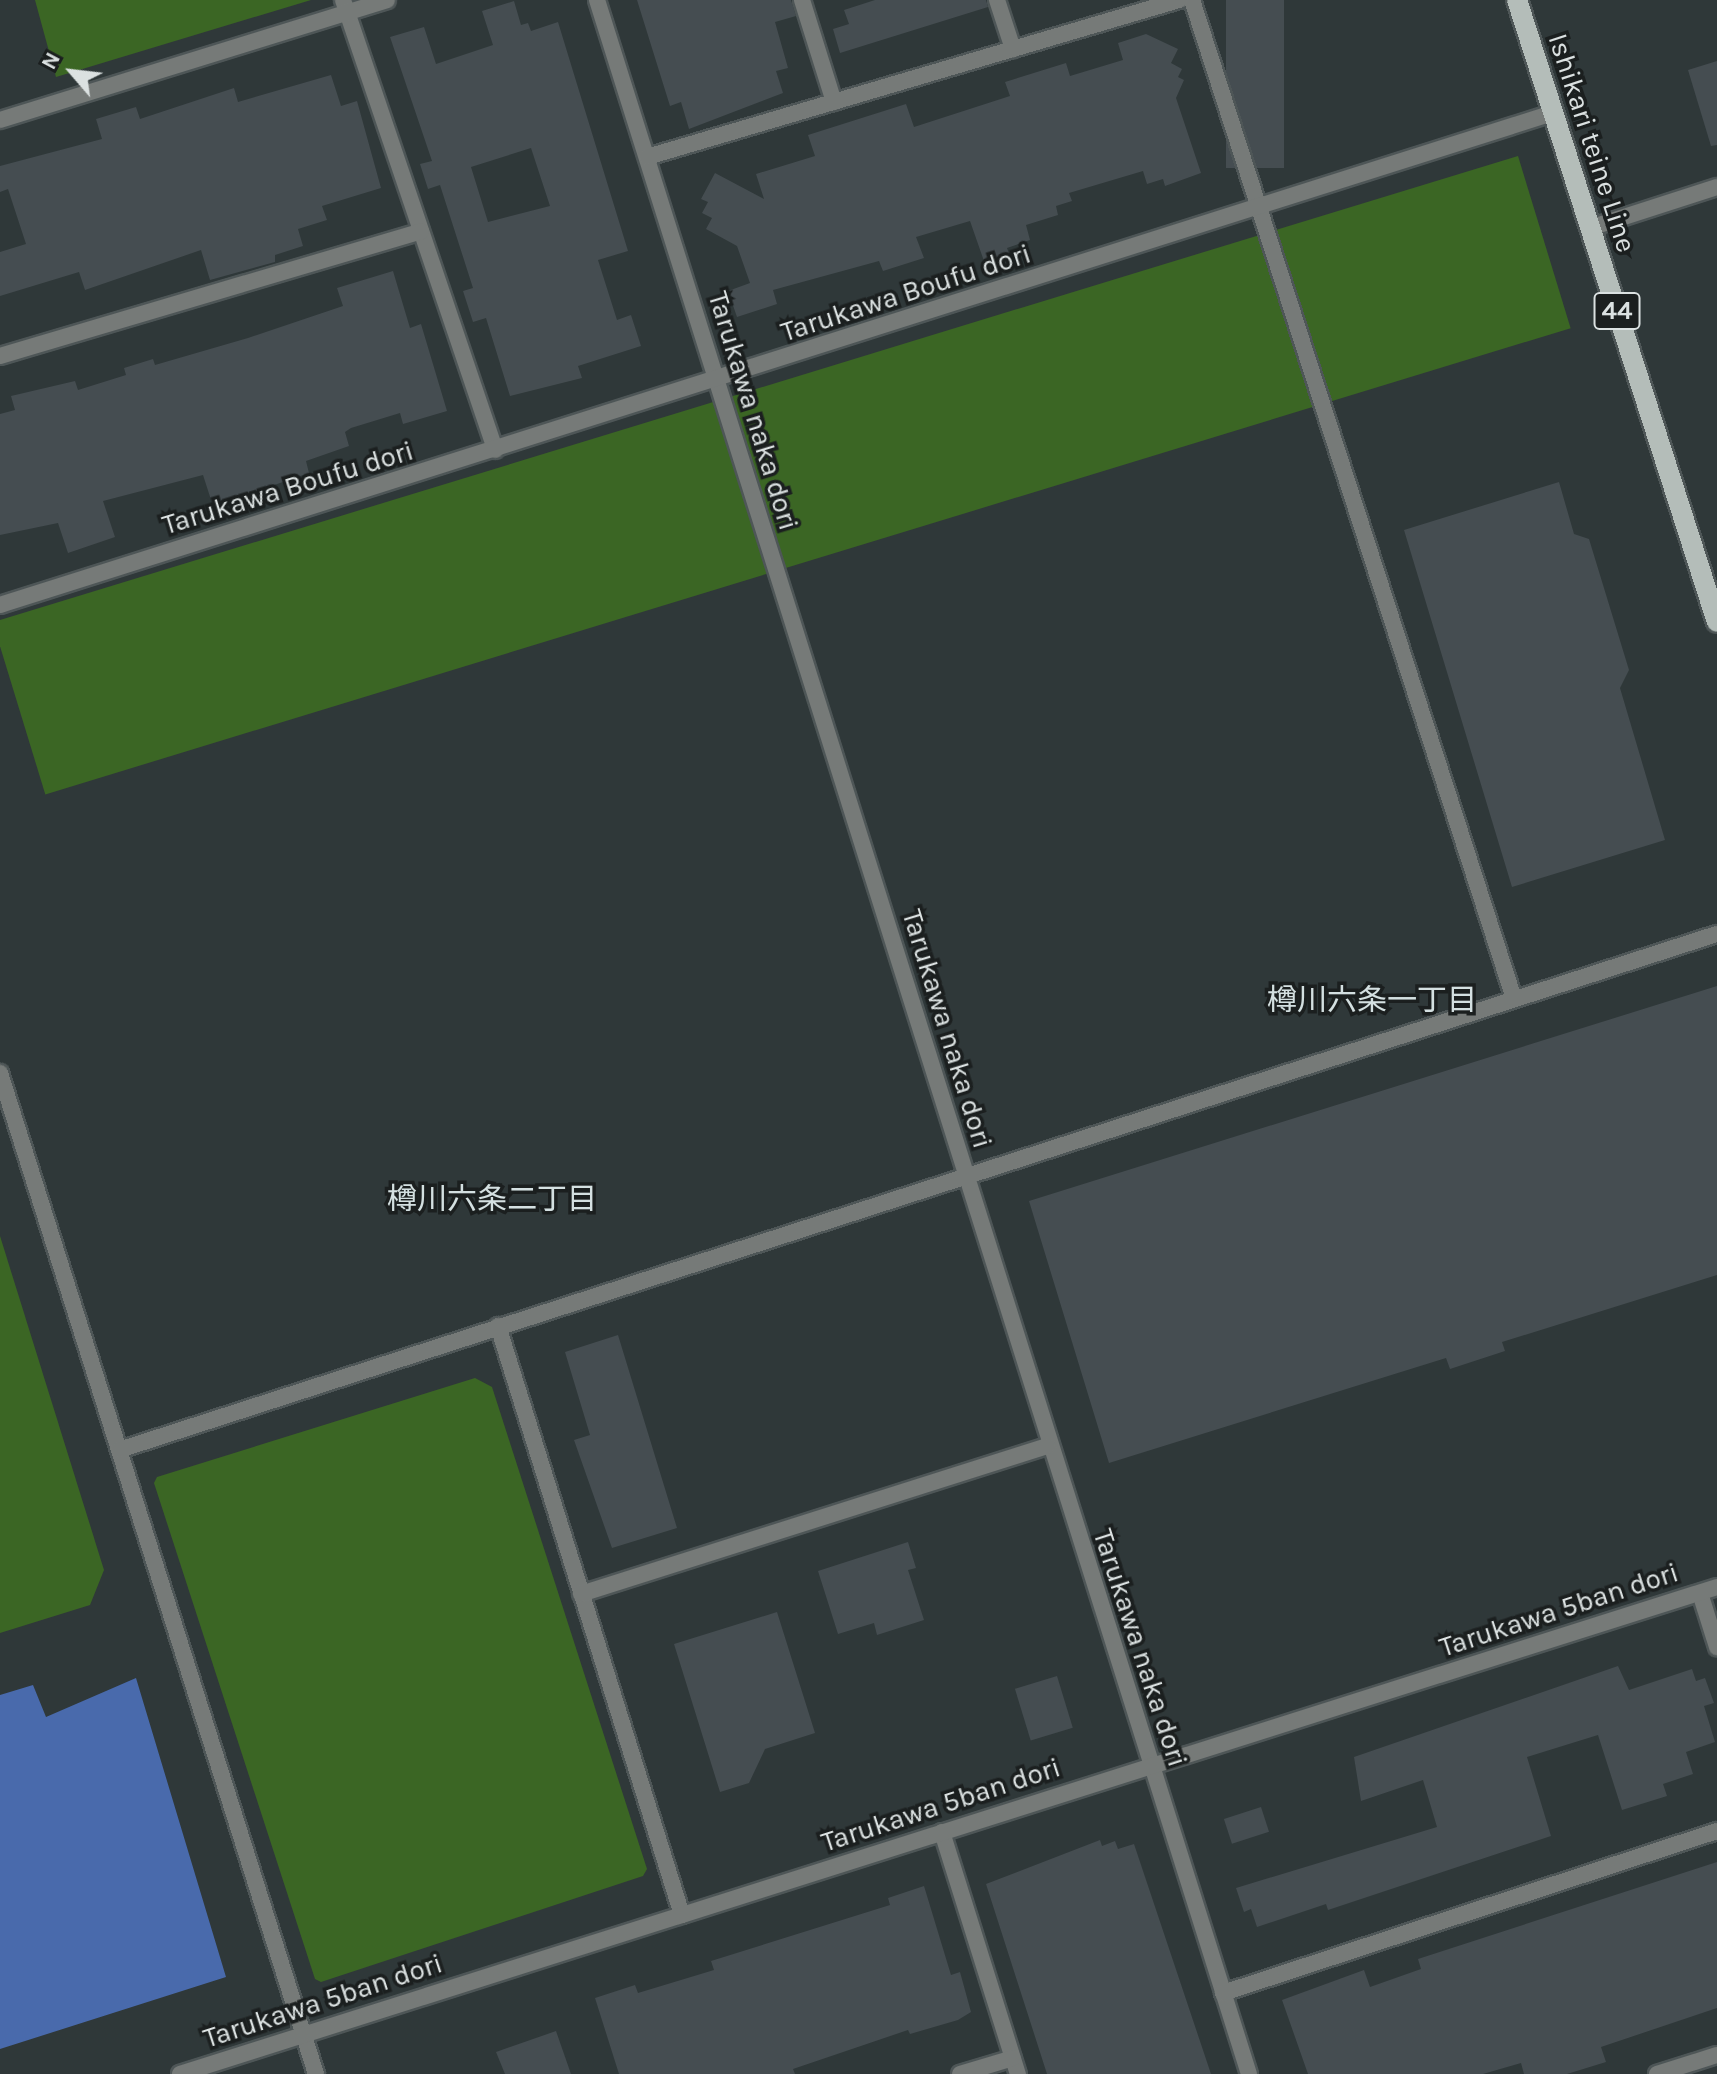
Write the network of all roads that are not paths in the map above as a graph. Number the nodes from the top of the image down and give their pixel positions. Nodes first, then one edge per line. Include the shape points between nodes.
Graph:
1 (387, 0) edge
2 (597, 0) edge
3 (802, 0) edge
4 (997, 0) edge
5 (1179, 0) edge
6 (1192, 0) edge
7 (1517, 0) edge
8 (345, 6) edge
9 (1013, 49) junction
10 (834, 102) junction
11 (1553, 113) junction
12 (0, 120) edge
13 (647, 157) junction
14 (1717, 187) edge
15 (1256, 208) junction
16 (1590, 228) junction
17 (421, 231) junction
18 (0, 356) edge
19 (717, 381) junction
20 (495, 450) junction
21 (0, 605) edge
22 (1717, 622) edge
23 (1717, 934) edge
24 (1514, 999) junction
25 (0, 1073) edge
26 (965, 1174) junction
27 (498, 1326) junction
28 (1047, 1446) junction
29 (119, 1450) junction
30 (1717, 1587) edge
31 (1700, 1593) junction
32 (581, 1594) junction
33 (1717, 1647) edge
34 (1151, 1766) junction
35 (1717, 1831) edge
36 (942, 1832) junction
37 (682, 1915) junction
38 (1223, 1993) junction
39 (303, 2035) junction
40 (1717, 2055) edge
41 (1015, 2066) edge
42 (180, 2074) edge
43 (316, 2074) edge
44 (960, 2074) edge
45 (1249, 2074) edge
46 (1657, 2074) edge

1 - 8 street
2 - 13 street, Tarukawa naka dori
3 - 10 street
4 - 9 street
5 - 9 street
6 - 15 street
7 - 11 main road, Ishikari teine Line / 44
8 - 12 street
8 - 17 street
9 - 10 street
10 - 13 street
11 - 15 street, Tarukawa Boufu dori
11 - 16 main road, Ishikari teine Line / 44
13 - 19 street, Tarukawa naka dori
14 - 16 street
15 - 19 street, Tarukawa Boufu dori
15 - 24 street
16 - 22 main road, Ishikari teine Line / 44
17 - 18 street
17 - 20 street
19 - 20 street, Tarukawa Boufu dori
19 - 26 street, Tarukawa naka dori
20 - 21 street, Tarukawa Boufu dori
23 - 24 street
24 - 26 street
25 - 29 street
26 - 27 street
26 - 28 street, Tarukawa naka dori
27 - 29 street
27 - 32 street
28 - 32 street
28 - 34 street, Tarukawa naka dori
29 - 39 street
30 - 31 street, Tarukawa 5ban dori
31 - 33 street
31 - 34 street, Tarukawa 5ban dori
32 - 37 street
34 - 36 street, Tarukawa 5ban dori
34 - 38 street, Tarukawa naka dori
35 - 38 street
36 - 37 street, Tarukawa 5ban dori
36 - 41 street
37 - 39 street, Tarukawa 5ban dori
38 - 45 street, Tarukawa naka dori
39 - 42 street, Tarukawa 5ban dori
39 - 43 street
40 - 46 street
41 - 44 street

